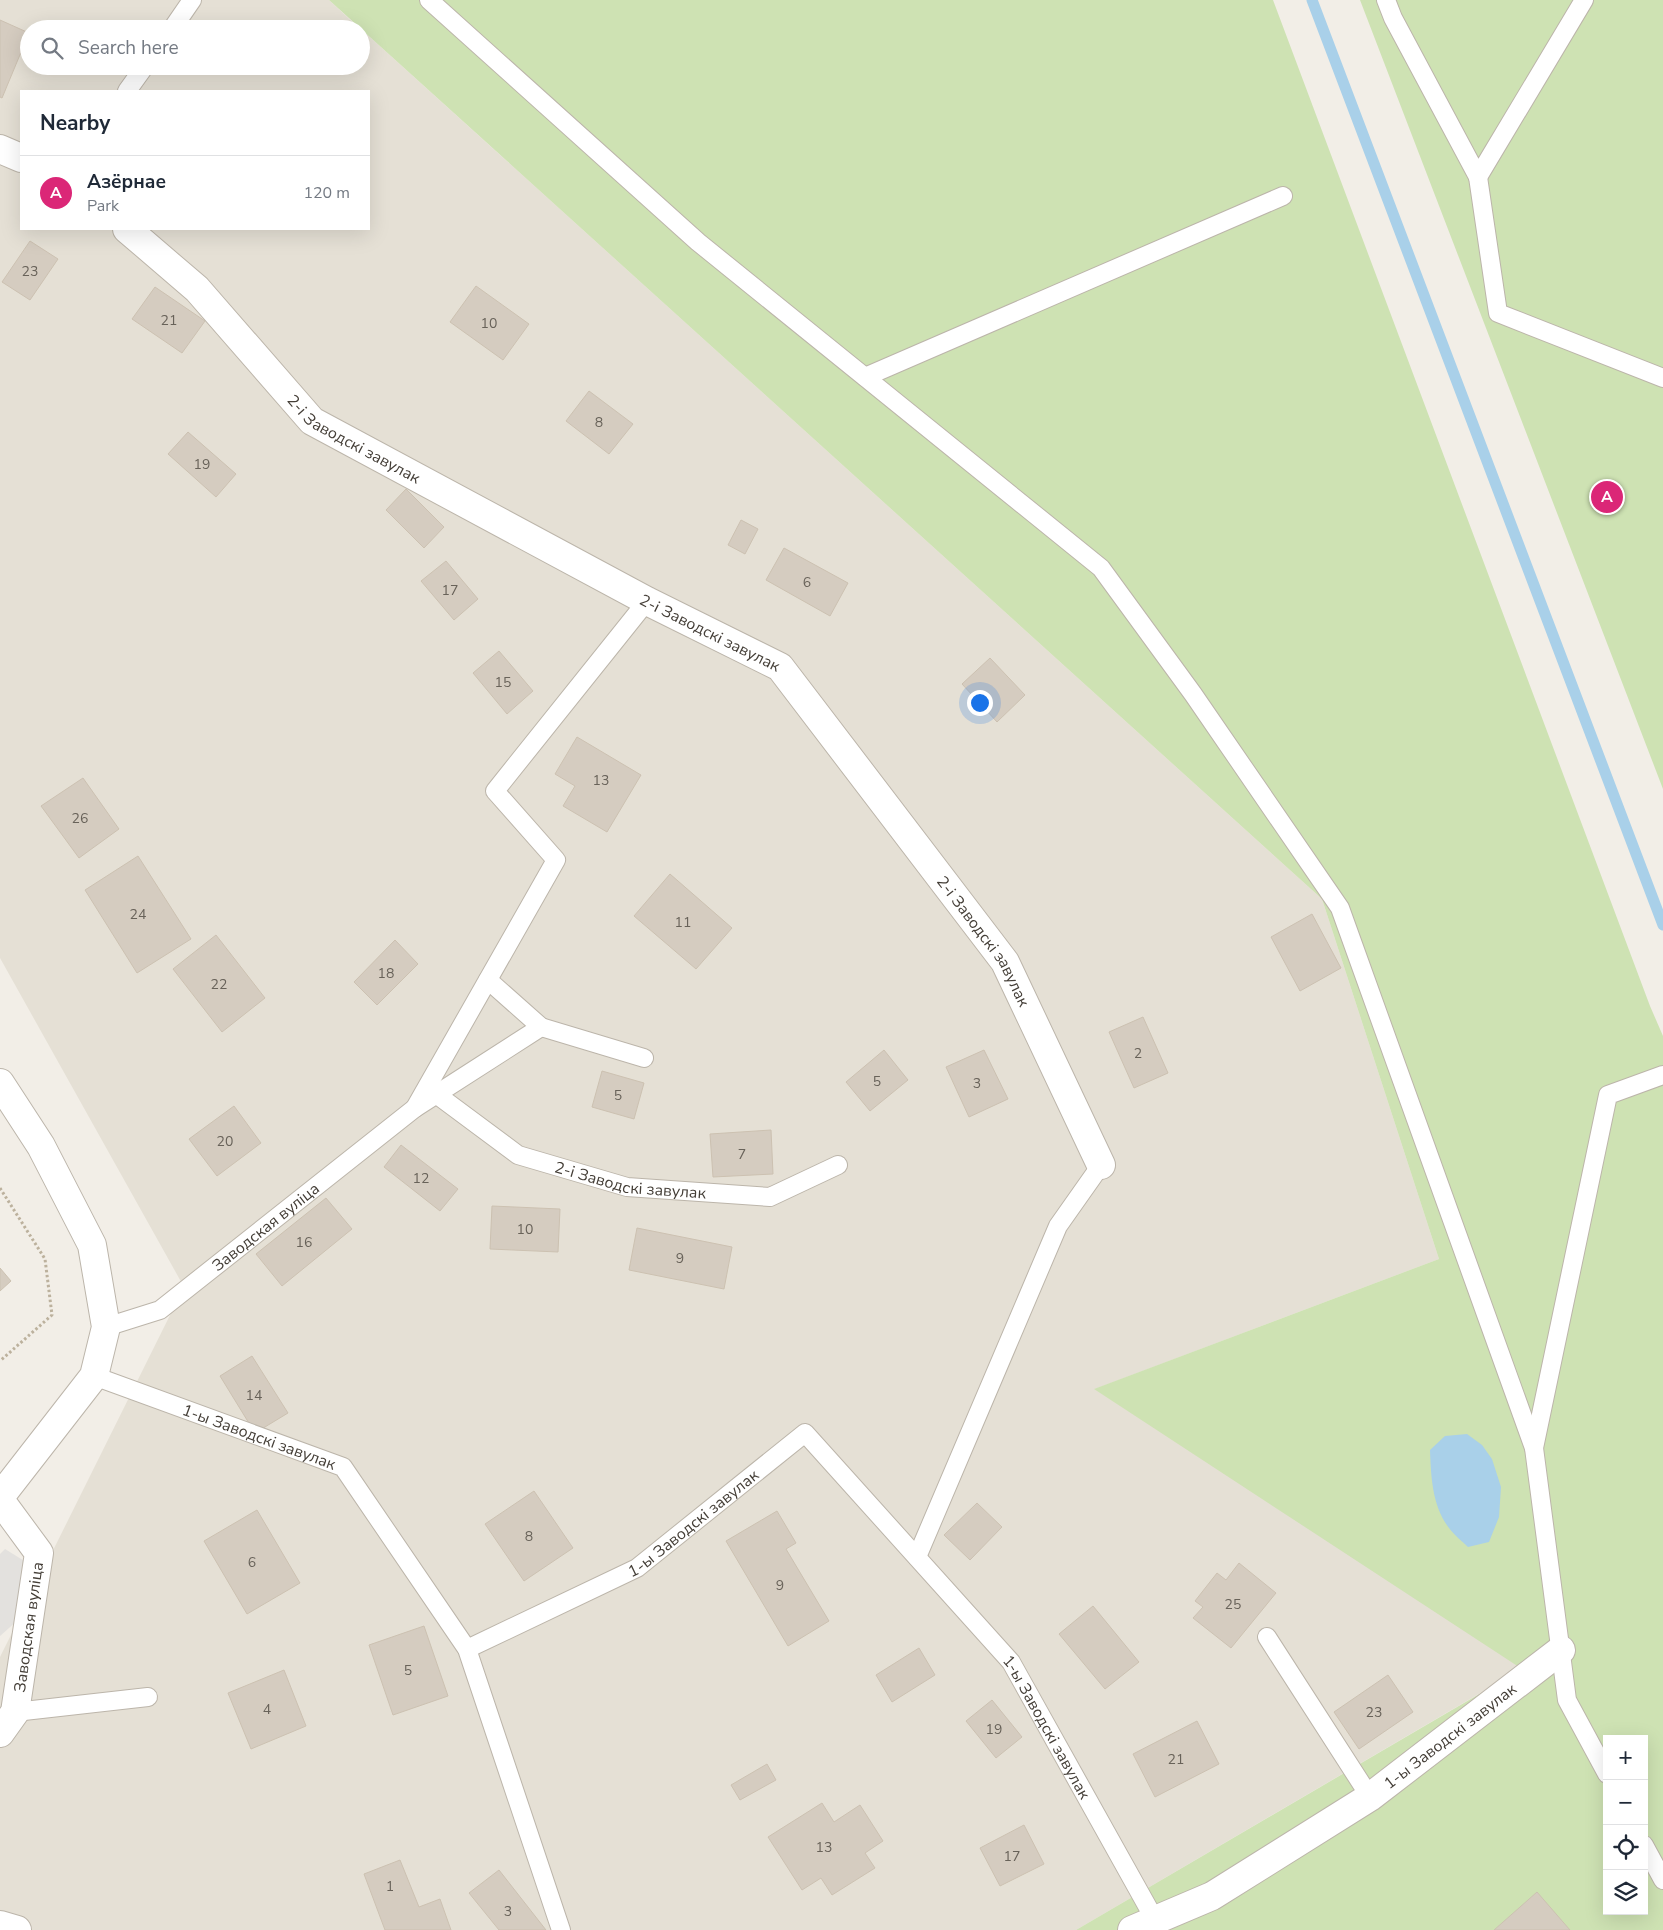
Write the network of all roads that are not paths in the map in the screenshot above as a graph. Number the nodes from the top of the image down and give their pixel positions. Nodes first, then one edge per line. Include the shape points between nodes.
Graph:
1 (192, 0) edge
2 (429, 0) edge
3 (1386, 0) edge
4 (1584, 0) edge
5 (178, 20) edge
6 (139, 75) edge
7 (128, 90) edge
8 (0, 149) edge
9 (20, 158) edge
10 (1478, 177) junction
11 (1284, 196) dead end
12 (128, 230) edge
13 (865, 377) junction
14 (1663, 378) edge
15 (647, 600) junction
16 (488, 980) junction
17 (541, 1028) junction
18 (644, 1058) dead end
19 (1663, 1075) edge
20 (0, 1083) edge
21 (436, 1094) junction
22 (415, 1108) junction
23 (838, 1165) dead end
24 (1101, 1165) joint
25 (106, 1327) junction
26 (94, 1376) junction
27 (1534, 1448) junction
28 (0, 1498) edge
29 (917, 1557) junction
30 (1267, 1637) dead end
31 (467, 1650) junction
32 (1561, 1650) junction
33 (148, 1697) dead end
34 (8, 1722) edge
35 (1603, 1767) edge
36 (1370, 1798) junction
37 (1648, 1852) edge
38 (1663, 1880) edge
39 (0, 1925) edge
40 (1144, 1925) edge
41 (17, 1930) edge
42 (561, 1930) edge

1 - 5 lane
2 - 13 lane via 698,242
3 - 10 lane
4 - 10 lane
6 - 7 lane
8 - 9 street
10 - 14 lane via 1498,313
11 - 13 lane
12 - 15 street, 2-і Заводскі завулак via 197,289 312,421
13 - 27 lane via 1101,568 1193,694 1340,908
15 - 16 lane via 495,790 556,860
15 - 24 street, 2-і Заводскі завулак via 780,667 1005,962
16 - 17 lane
16 - 22 lane
17 - 18 lane
17 - 21 lane, Заводская вуліца
19 - 27 lane via 1608,1096
20 - 25 street, Заводская вуліца via 41,1146 92,1245
21 - 22 lane, Заводская вуліца
21 - 23 lane, 2-і Заводскі завулак via 518,1155 627,1187 770,1197
22 - 25 lane, Заводская вуліца via 160,1310
24 - 29 lane, 2-і Заводскі завулак via 1058,1226
25 - 26 street, Заводская вуліца
26 - 28 street, Заводская вуліца
26 - 31 lane, 1-ы Заводскі завулак via 343,1467
27 - 32 lane
28 - 34 street, Заводская вуліца via 39,1553
29 - 31 lane, 1-ы Заводскі завулак via 805,1433 637,1568
29 - 40 lane, 1-ы Заводскі завулак via 1011,1662
30 - 36 lane
31 - 42 lane
32 - 35 lane via 1567,1700
32 - 36 street, 1-ы Заводскі завулак
33 - 34 lane
36 - 40 street, 1-ы Заводскі завулак via 1212,1896
37 - 38 lane
39 - 41 street

